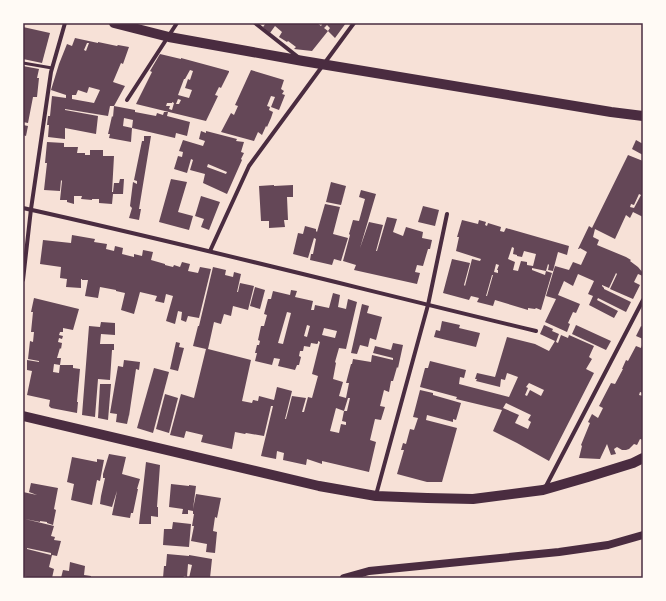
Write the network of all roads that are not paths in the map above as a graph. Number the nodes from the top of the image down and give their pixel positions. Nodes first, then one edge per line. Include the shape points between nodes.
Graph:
1 (65, 23) edge
2 (114, 23) edge
3 (255, 23) edge
4 (354, 23) edge
5 (175, 24) edge
6 (169, 36) junction
7 (303, 61) junction
8 (23, 63) edge
9 (324, 65) junction
10 (52, 68) junction
11 (127, 100) dead end
12 (643, 116) edge
13 (23, 208) edge
14 (31, 209) junction
15 (447, 214) dead end
16 (210, 251) junction
17 (23, 280) edge
18 (643, 300) edge
19 (428, 305) junction
20 (536, 331) dead end
21 (23, 416) edge
22 (643, 458) edge
23 (544, 490) junction
24 (376, 496) junction
25 (643, 535) edge
26 (344, 578) edge

1 - 10 street
2 - 6 main road
3 - 7 street
4 - 9 street
5 - 6 street
6 - 7 main road
6 - 11 street
7 - 9 main road
8 - 10 lane
9 - 12 main road
9 - 16 street via 249,166
10 - 14 street
13 - 14 street
14 - 16 street
14 - 17 street
15 - 19 street
16 - 19 street
18 - 23 street
19 - 20 street
19 - 24 street
21 - 24 main road via 319,486
22 - 23 main road
23 - 24 main road via 473,499
25 - 26 main road via 608,545 369,572

